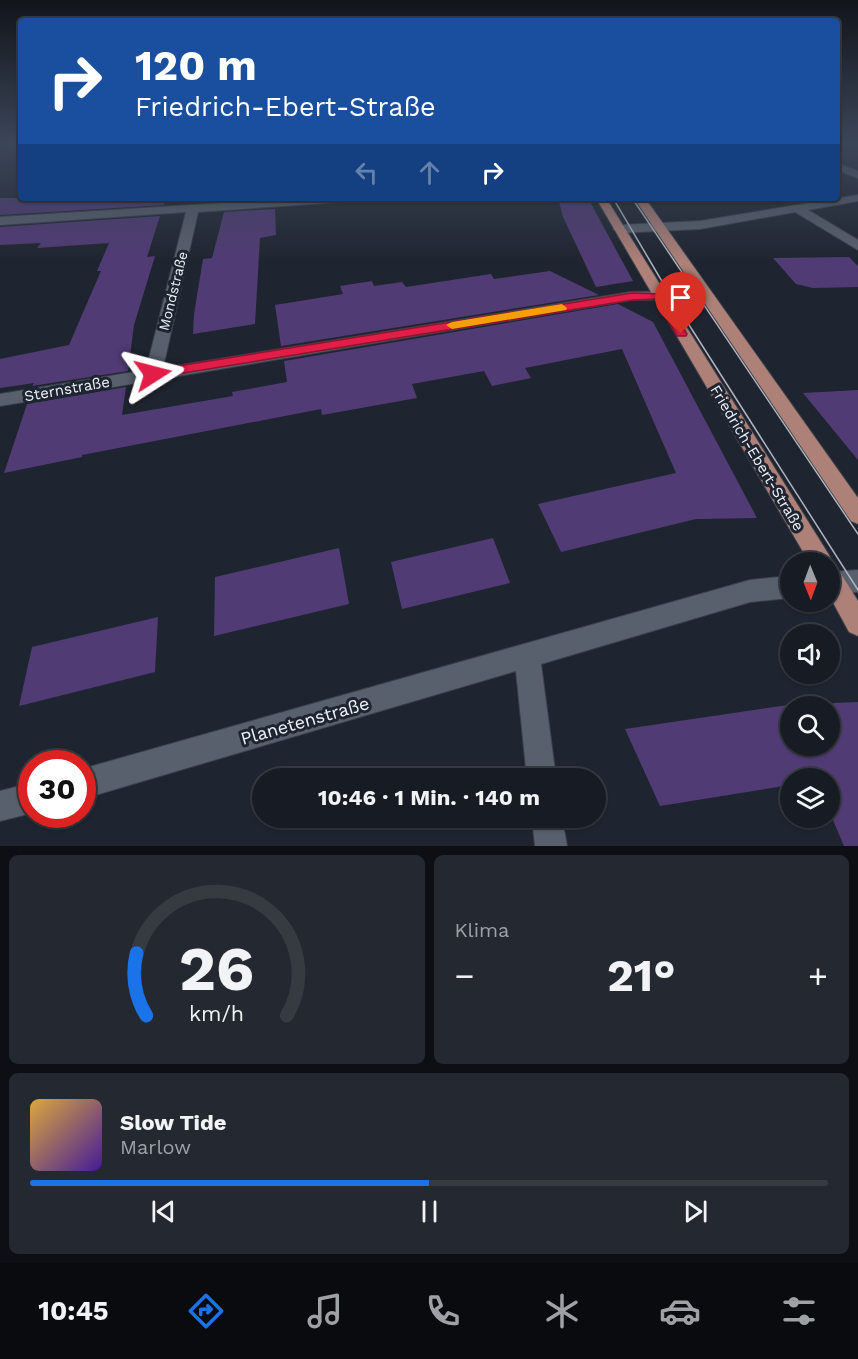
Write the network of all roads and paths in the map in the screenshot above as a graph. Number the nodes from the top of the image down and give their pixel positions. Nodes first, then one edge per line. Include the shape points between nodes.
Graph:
1 (858, 198) edge
2 (301, 201) edge
3 (603, 201) edge
4 (641, 201) edge
5 (193, 207) junction
6 (798, 209) junction
7 (0, 221) edge
8 (619, 229) junction
9 (660, 229) junction
10 (858, 246) edge
11 (704, 295) junction
12 (658, 296) junction
13 (153, 374) junction
14 (0, 400) edge
15 (858, 515) edge
16 (813, 552) edge
17 (840, 578) edge
18 (858, 581) edge
19 (780, 588) edge
20 (840, 595) edge
21 (858, 624) edge
22 (527, 656) junction
23 (541, 768) edge
24 (96, 780) edge
25 (18, 802) edge
26 (0, 806) edge
27 (548, 828) edge
28 (551, 846) edge

1 - 6 street
2 - 5 street
3 - 8 main road, Friedrich-Ebert-Straße
4 - 9 main road
5 - 7 street
5 - 13 street, Mondstraße
6 - 9 street
6 - 10 street
8 - 9 street
8 - 12 main road, Friedrich-Ebert-Straße
9 - 11 main road
11 - 12 street, Sternstraße
11 - 15 main road
12 - 13 street, Sternstraße via 620,298
12 - 16 main road, Friedrich-Ebert-Straße
13 - 14 street, Sternstraße
17 - 18 street
19 - 22 street, Planetenstraße via 750,591
20 - 21 main road, Friedrich-Ebert-Straße
22 - 23 street
22 - 24 street, Planetenstraße
25 - 26 street
27 - 28 street

